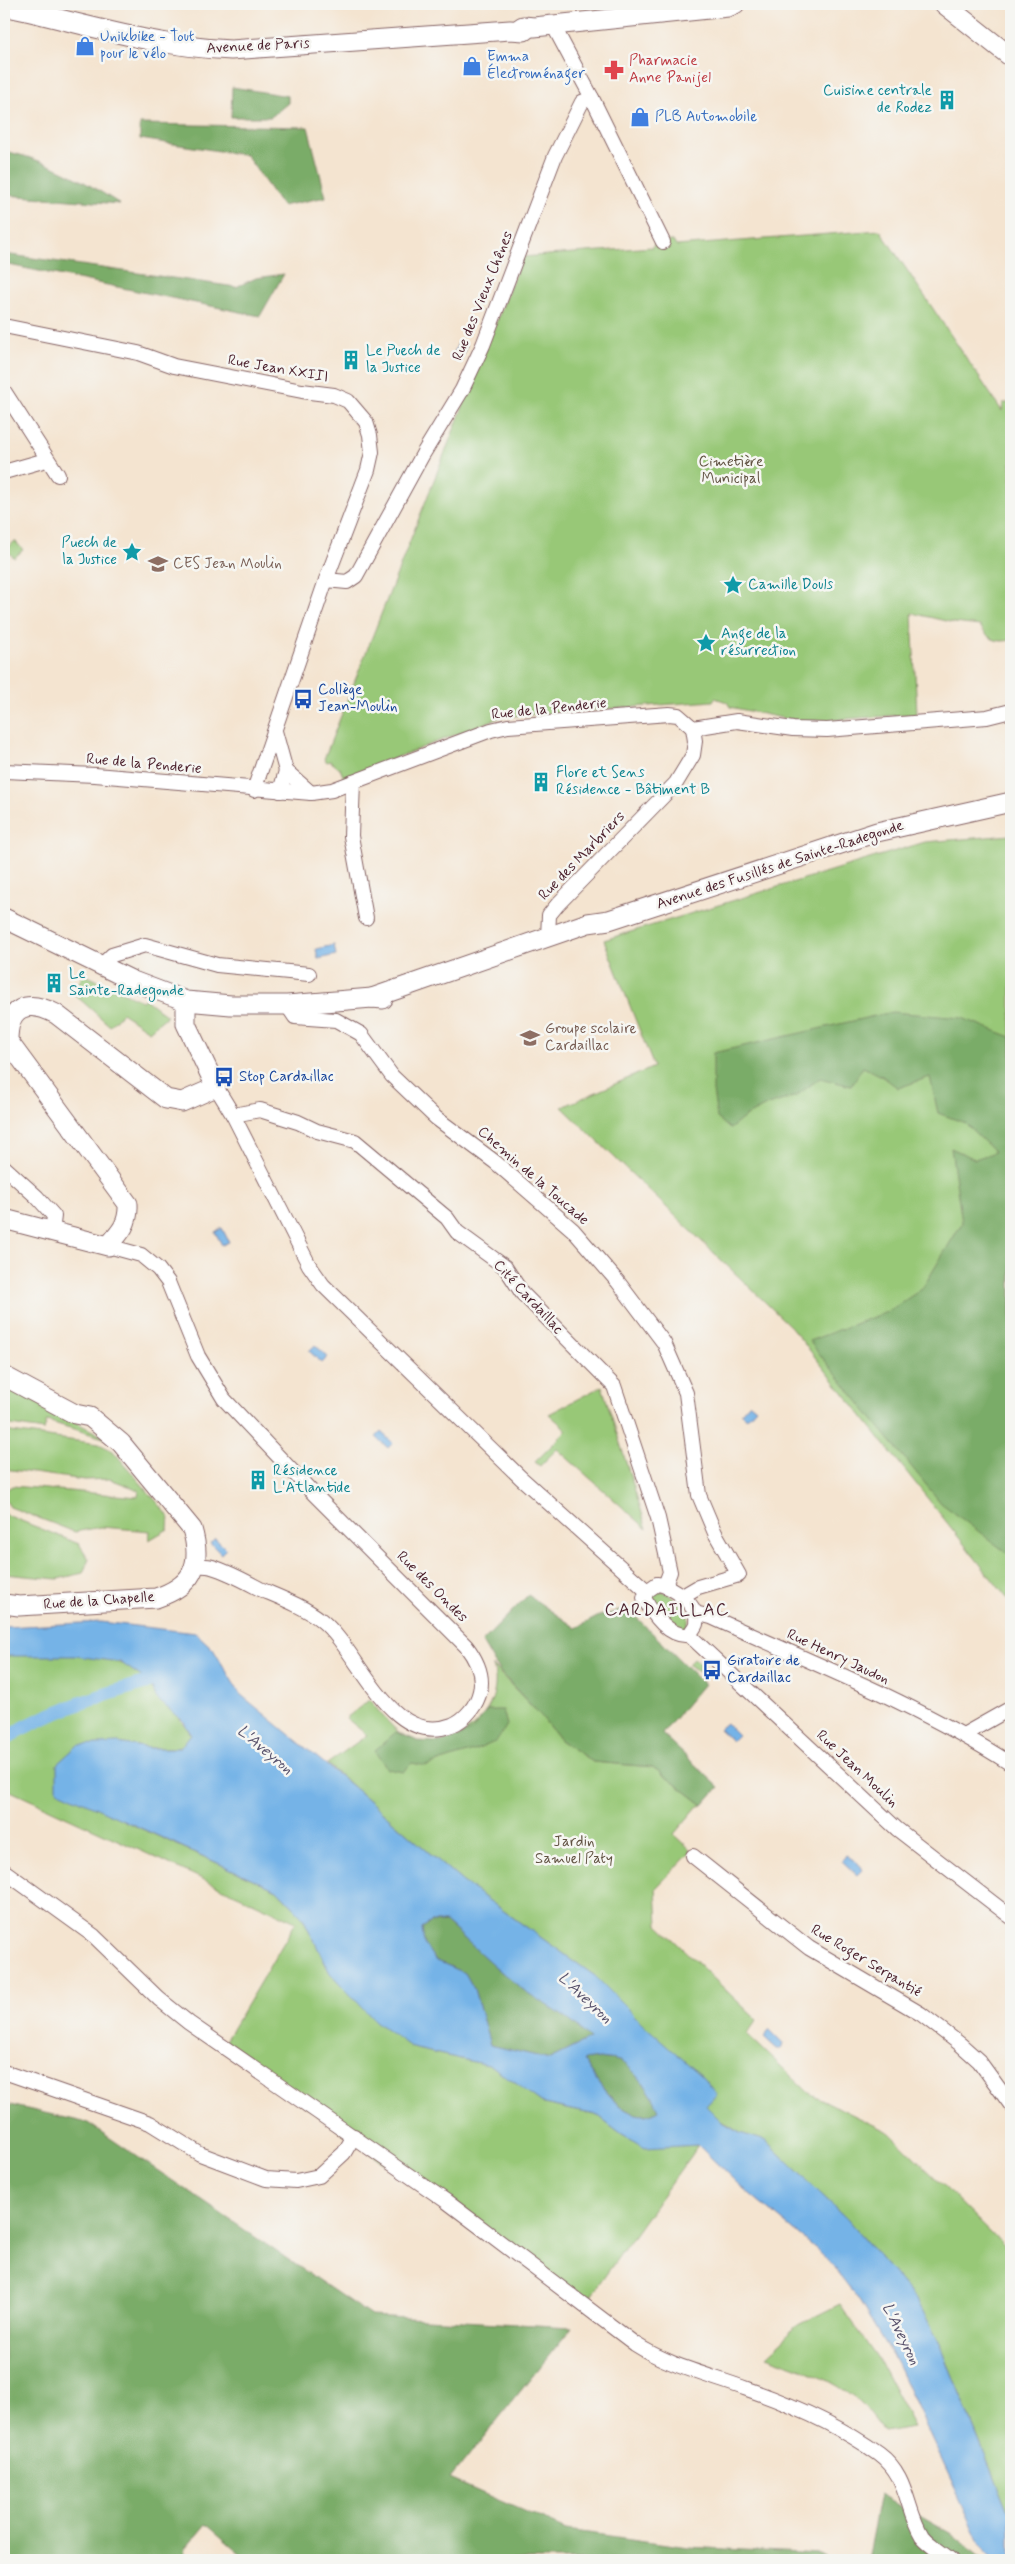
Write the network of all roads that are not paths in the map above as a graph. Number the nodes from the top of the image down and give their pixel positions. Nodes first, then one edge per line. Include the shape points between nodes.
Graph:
1 (734, 4) edge
2 (944, 4) edge
3 (4, 6) edge
4 (553, 25) junction
5 (1011, 57) edge
6 (592, 98) junction
7 (663, 242) dead end
8 (4, 326) edge
9 (4, 390) edge
10 (46, 460) junction
11 (4, 472) edge
12 (58, 475) dead end
13 (326, 580) junction
14 (1011, 711) edge
15 (693, 728) junction
16 (275, 731) junction
17 (286, 770) junction
18 (4, 771) edge
19 (352, 782) junction
20 (254, 790) junction
21 (280, 791) junction
22 (311, 793) junction
23 (1011, 802) edge
24 (4, 918) edge
25 (366, 918) dead end
26 (550, 941) junction
27 (102, 965) junction
28 (309, 974) dead end
29 (186, 1001) junction
30 (288, 1005) junction
31 (216, 1087) junction
32 (233, 1115) junction
33 (4, 1167) edge
34 (4, 1219) edge
35 (52, 1232) junction
36 (108, 1246) junction
37 (4, 1376) edge
38 (193, 1566) junction
39 (666, 1584) junction
40 (647, 1591) junction
41 (681, 1597) junction
42 (4, 1604) edge
43 (695, 1613) junction
44 (689, 1635) junction
45 (1011, 1708) edge
46 (965, 1734) junction
47 (1011, 1764) edge
48 (693, 1856) dead end
49 (4, 1871) edge
50 (1011, 1917) edge
51 (4, 2072) edge
52 (1011, 2105) edge
53 (354, 2136) junction
54 (952, 2560) edge

1 - 4 street, Avenue de Paris
2 - 5 street
3 - 4 street, Avenue de Paris via 153,42 231,50
4 - 6 street
6 - 7 street
6 - 13 street, Rue des Vieux Chênes via 582,102 555,156 483,345 462,390 356,576 347,582
8 - 13 street, Rue Jean XXIII via 138,353 174,366 334,395 348,402 366,422 371,459
9 - 10 street
10 - 11 street
10 - 12 street
13 - 16 street, Rue Jean XXIII
14 - 15 street via 987,717 828,730 737,721
15 - 19 street, Rue de la Penderie via 678,715 669,714 508,726 473,735
15 - 26 street, Rue des Marbriers via 692,755 676,782 549,915
16 - 17 street
16 - 20 street, Rue Jean XXIII
17 - 21 street
17 - 22 street
18 - 20 street, Rue de la Penderie
19 - 22 street, Rue de la Penderie via 332,790
19 - 25 street via 351,836
20 - 21 street, Rue de la Penderie
21 - 22 street, Rue de la Penderie
23 - 26 street, Avenue des Fusillés de Sainte-Radegonde via 877,832 610,920 588,923
24 - 27 street, Avenue des Fusillés de Sainte-Radegonde
26 - 30 street, Avenue des Fusillés de Sainte-Radegonde via 384,1000 372,998
27 - 28 street via 112,955 145,945 217,965
27 - 29 street, Avenue des Fusillés de Sainte-Radegonde
29 - 30 street, Avenue des Fusillés de Sainte-Radegonde
29 - 31 street via 186,1024
30 - 41 street, Chemin de la Toucade via 294,1017 336,1020 361,1034 392,1076 436,1118 495,1162 573,1230 664,1343 686,1393 699,1495 715,1533 739,1575 698,1587
31 - 32 street
31 - 36 street via 188,1101 166,1098 56,1014 43,1007 31,1007 20,1009 13,1015 8,1023 8,1041 128,1204 125,1227
32 - 39 street, Cité Cardaillac via 260,1110 316,1131 355,1141 447,1218 457,1232 505,1267 522,1293 614,1386 658,1518 670,1572
32 - 40 street via 309,1265 323,1285 521,1478
33 - 35 street via 54,1216
34 - 35 street
35 - 36 street
36 - 38 street, Rue des Ondes via 141,1255 158,1269 168,1282 198,1356 224,1399 466,1646 476,1659 481,1676 477,1702 468,1714 443,1728 414,1726 396,1713 322,1621 301,1606 210,1566
37 - 38 street, Rue de la Chapelle via 75,1414 90,1417 121,1442 192,1529 197,1547
38 - 42 street, Rue de la Chapelle via 187,1582 156,1598 19,1606
39 - 40 street via 657,1584
39 - 41 street
40 - 44 street via 644,1598 649,1608 666,1627 682,1636
41 - 43 street
43 - 44 street via 696,1624
43 - 46 street, Rue Henry Jaudon via 712,1617
44 - 50 street, Rue Jean Moulin via 898,1829
45 - 46 street
46 - 47 street, Rue Henry Jaudon
48 - 52 street, Rue Roger Serpantié via 809,1948 922,2014 979,2061
49 - 53 street via 94,1936 158,1999 189,2023
51 - 53 street via 150,2123 200,2154 266,2180 296,2181 319,2176 344,2154
53 - 54 street via 656,2358 749,2390 832,2424 881,2455 907,2490 913,2516 923,2538

